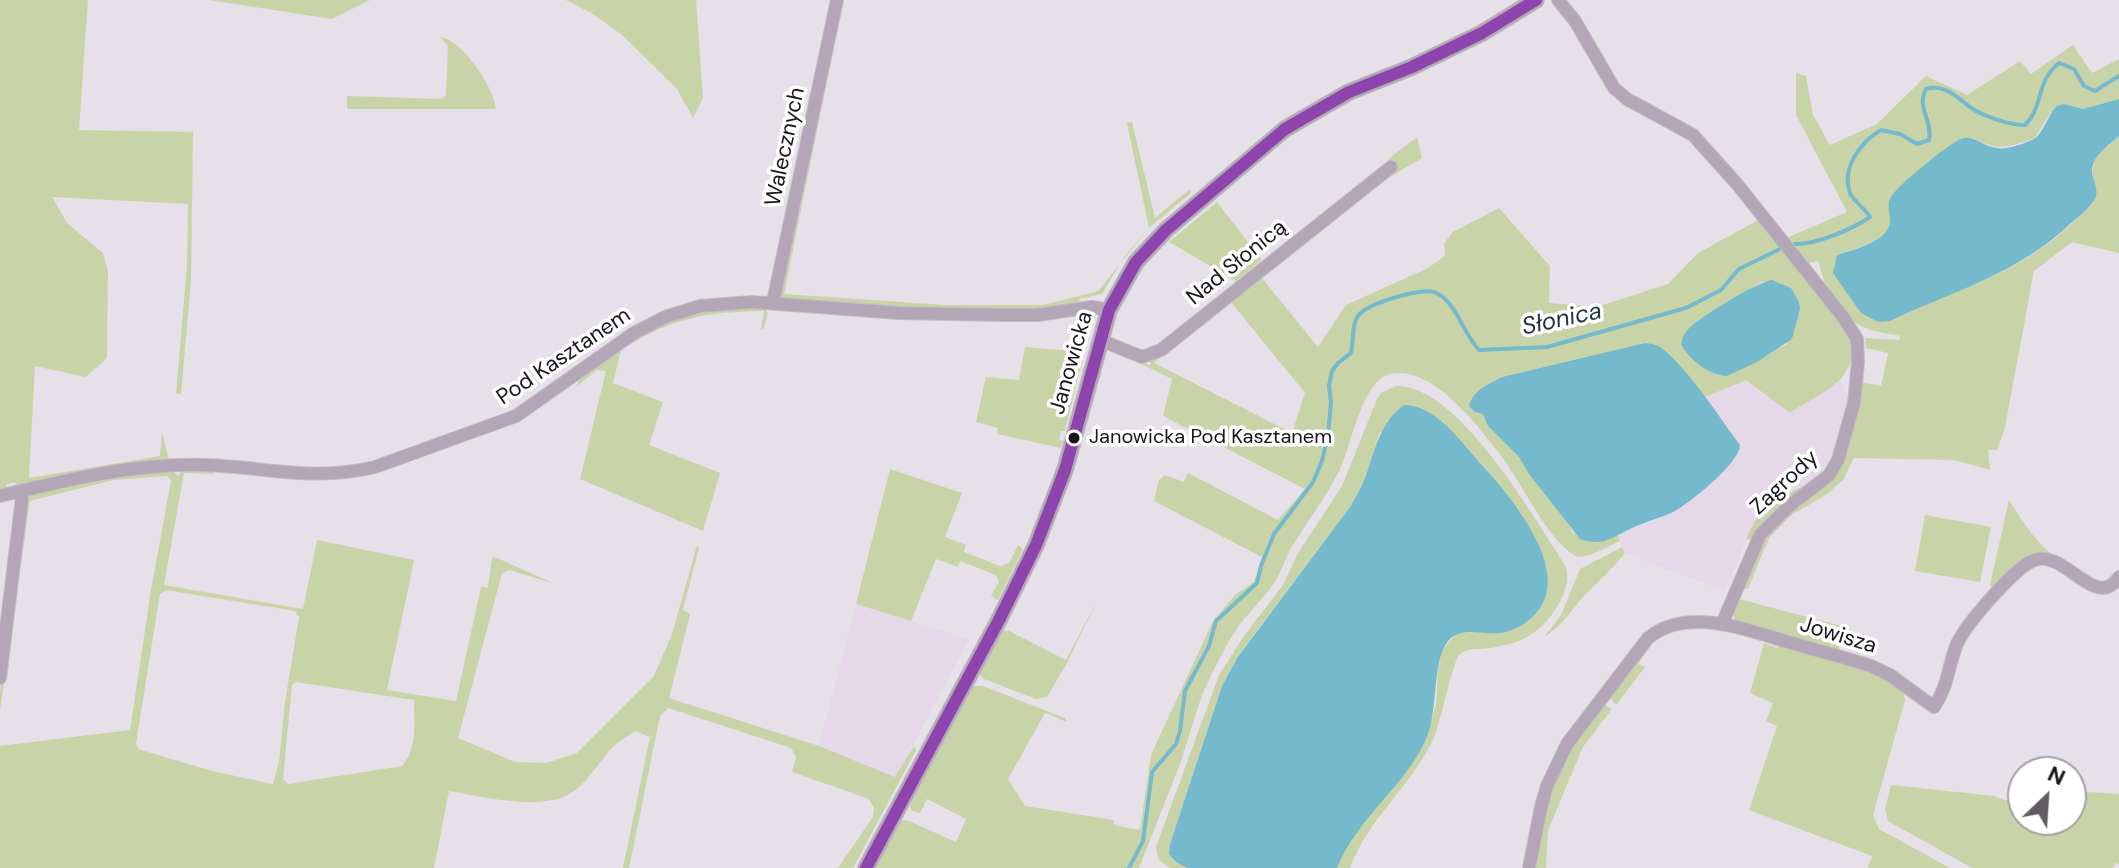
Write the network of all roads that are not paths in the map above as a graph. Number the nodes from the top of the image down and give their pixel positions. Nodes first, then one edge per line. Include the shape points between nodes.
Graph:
1 (837, 0) edge
2 (1536, 0) edge
3 (1558, 0) edge
4 (1391, 167) dead end
5 (773, 302) junction
6 (1109, 310) junction
7 (1100, 340) junction
8 (23, 490) junction
9 (0, 496) edge
10 (2119, 577) edge
11 (1722, 624) junction
12 (0, 678) edge
13 (866, 868) edge
14 (1529, 868) edge

1 - 5 street, Walecznych
2 - 6 street, Janowicka via 1471,39 1349,92 1285,129 1147,248
3 - 11 street, Zagrody via 1614,88 1693,135 1857,339 1854,403 1834,467 1760,535
4 - 7 street, Nad Słonicą via 1161,350 1142,357
5 - 6 street, Pod Kasztanem via 914,313
5 - 8 street, Pod Kasztanem via 719,303 665,317 516,416 375,467 308,475 174,466
6 - 7 street, Janowicka
7 - 13 street, Janowicka via 1065,470 1036,545
8 - 9 street, Pod Kasztanem
8 - 12 street
10 - 11 street, Jowisza via 2102,589 2051,559 2026,564 1965,630 1934,707 1871,666
11 - 14 street via 1673,625 1648,638 1567,744 1544,796

